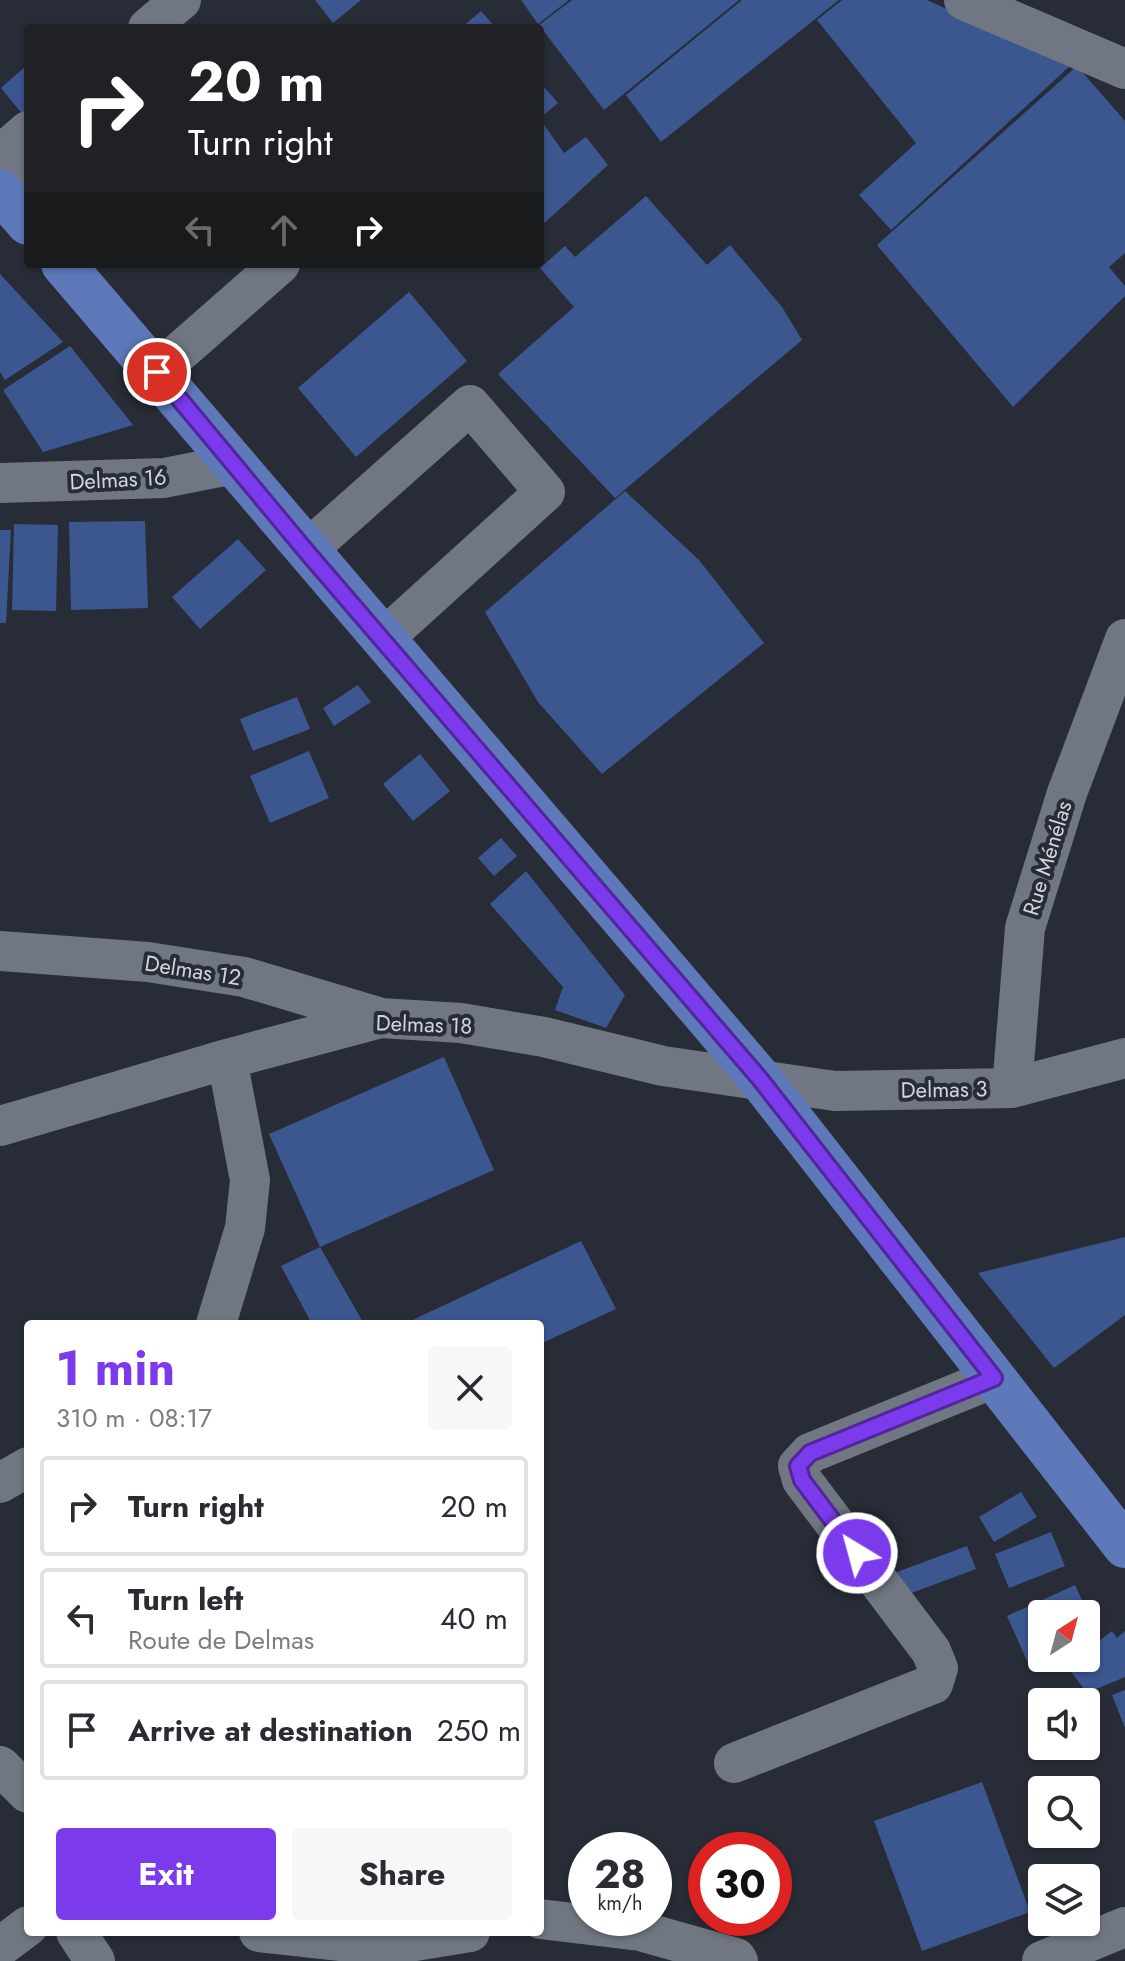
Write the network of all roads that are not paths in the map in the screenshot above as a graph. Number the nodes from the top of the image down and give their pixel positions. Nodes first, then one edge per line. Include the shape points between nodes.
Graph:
1 (181, 0) edge
2 (964, 0) edge
3 (153, 24) edge
4 (1125, 69) edge
5 (24, 145) edge
6 (12, 188) edge
7 (66, 268) edge
8 (275, 268) edge
9 (157, 372) junction
10 (235, 464) junction
11 (0, 483) edge
12 (306, 551) junction
13 (383, 639) junction
14 (1125, 639) edge
15 (0, 951) edge
16 (381, 1018) junction
17 (1125, 1058) edge
18 (227, 1059) junction
19 (760, 1079) junction
20 (1012, 1088) junction
21 (0, 1126) edge
22 (217, 1320) edge
23 (994, 1378) junction
24 (24, 1469) edge
25 (0, 1483) edge
26 (1125, 1546) edge
27 (734, 1763) dead end
28 (0, 1766) edge
29 (24, 1789) edge
30 (544, 1919) edge
31 (1125, 1927) edge
32 (24, 1929) edge
33 (79, 1936) edge
34 (295, 1936) edge
35 (446, 1936) edge
36 (0, 1947) edge
37 (1086, 1954) edge
38 (95, 1961) edge
39 (738, 1961) edge
40 (1042, 1961) edge

1 - 3 street
2 - 4 street
5 - 6 street
7 - 9 main road
8 - 9 street
9 - 10 main road
10 - 11 street, Delmas 16 via 164,478
10 - 12 main road
12 - 13 main road
12 - 13 street via 470,405 545,492
13 - 19 main road
14 - 20 street, Rue Ménélas via 1067,793 1025,928
15 - 16 street, Delmas 12 via 148,962 244,977
16 - 18 street, Delmas 18
16 - 19 street, Delmas 18 via 461,1023 663,1066
17 - 20 street, Delmas 3
18 - 21 street, Delmas 18
18 - 22 street via 250,1180 245,1228
19 - 20 street, Delmas 3 via 835,1091
19 - 23 main road
23 - 26 main road
23 - 27 street via 810,1453 798,1466 802,1480 931,1651 938,1668 933,1684
24 - 25 street
28 - 29 street
30 - 39 street via 640,1931
31 - 37 street
32 - 36 street
33 - 38 street
34 - 35 street via 385,1946
37 - 40 street

